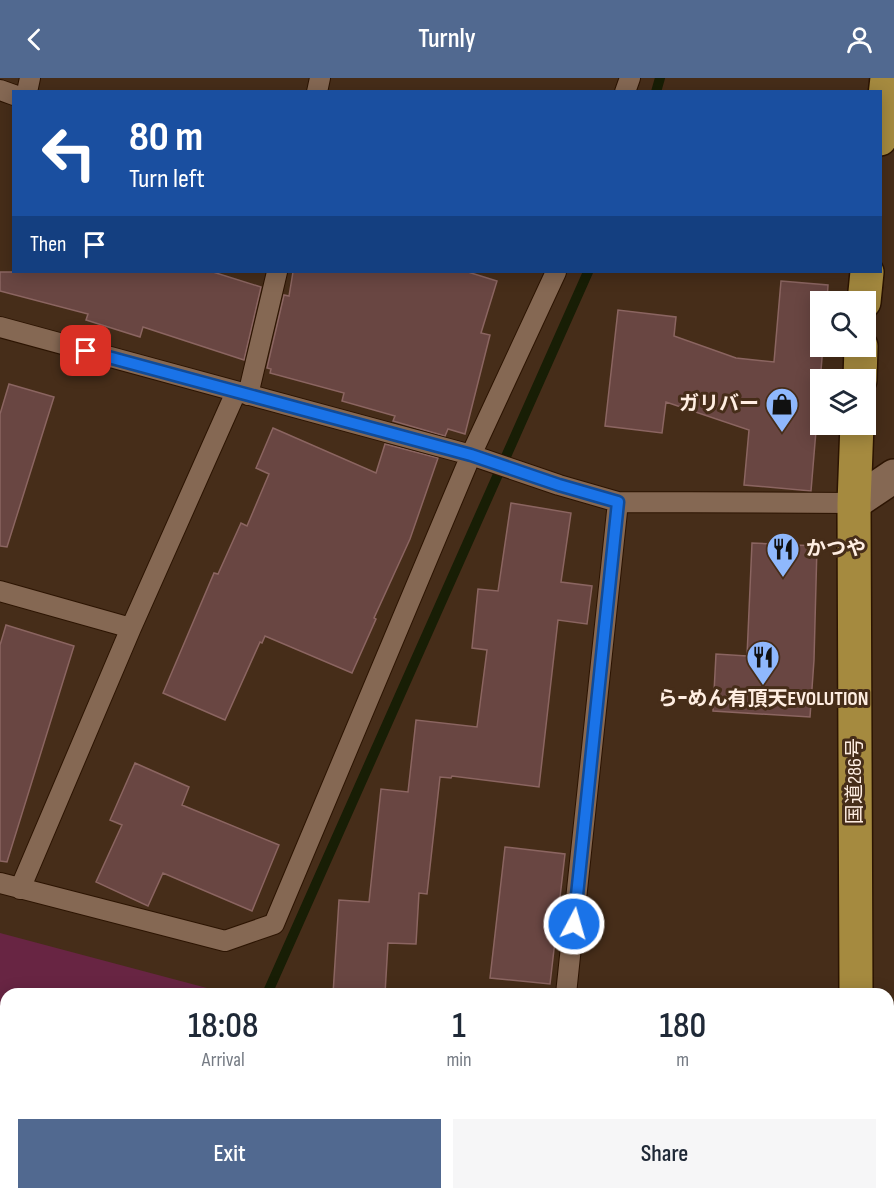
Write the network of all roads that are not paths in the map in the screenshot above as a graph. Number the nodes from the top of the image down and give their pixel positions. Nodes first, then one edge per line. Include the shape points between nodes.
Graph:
1 (887, 78) edge
2 (882, 122) edge
3 (277, 273) edge
4 (556, 273) edge
5 (867, 273) edge
6 (865, 291) edge
7 (0, 327) edge
8 (242, 394) junction
9 (857, 435) edge
10 (471, 455) junction
11 (894, 476) edge
12 (618, 502) junction
13 (854, 503) junction
14 (0, 591) edge
15 (130, 628) junction
16 (0, 884) edge
17 (20, 889) junction
18 (567, 988) edge
19 (856, 988) edge

1 - 2 highway
3 - 8 lane
4 - 10 lane
5 - 6 highway
7 - 8 lane
8 - 10 lane
8 - 15 lane
9 - 13 highway, 国道286号
10 - 12 lane
10 - 17 lane via 274,924 225,941
11 - 13 street
12 - 13 lane
12 - 18 lane
13 - 19 highway, 国道286号
14 - 15 lane
15 - 17 lane
16 - 17 lane

